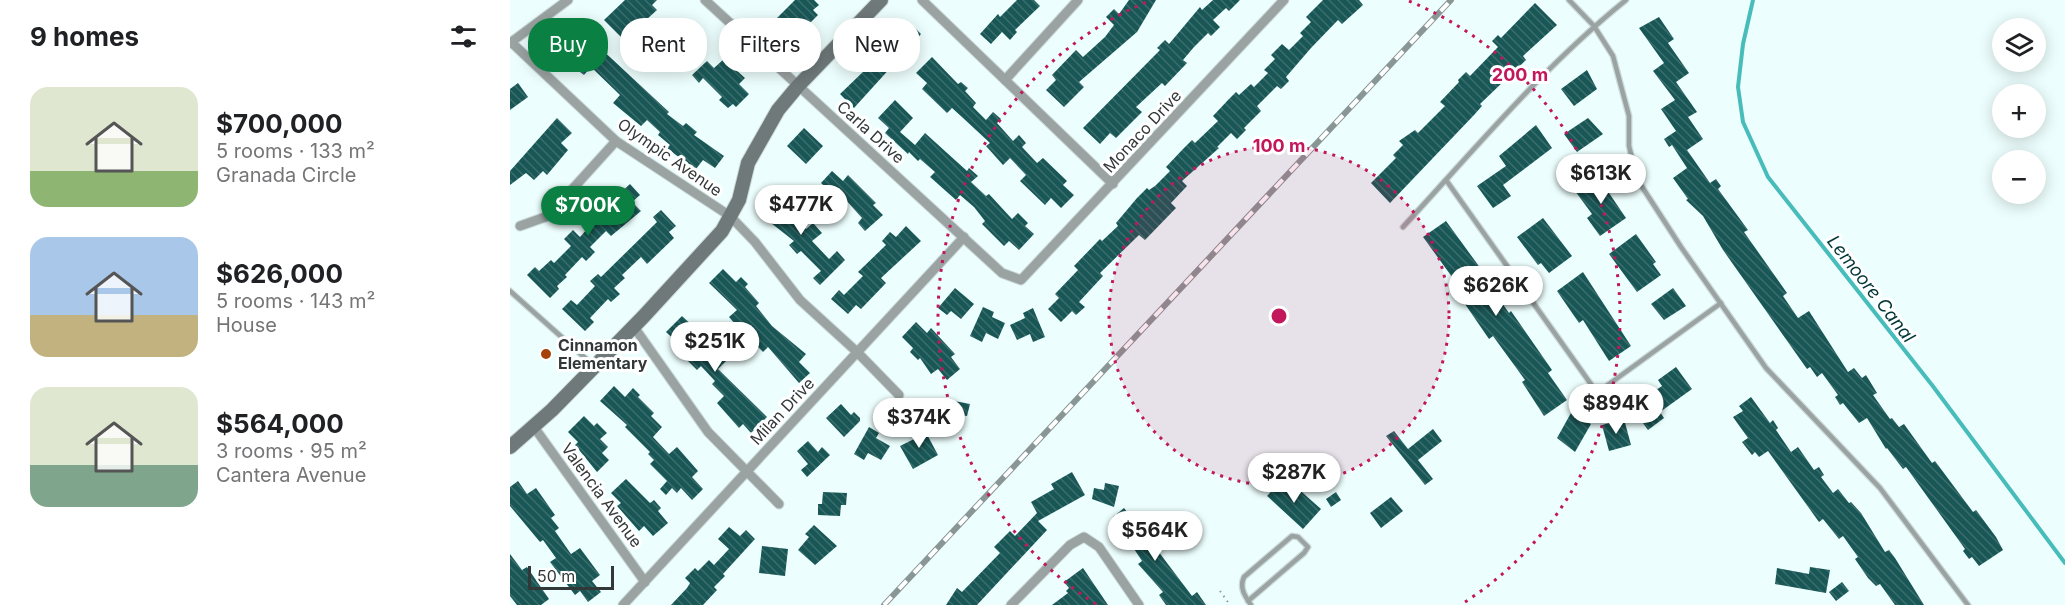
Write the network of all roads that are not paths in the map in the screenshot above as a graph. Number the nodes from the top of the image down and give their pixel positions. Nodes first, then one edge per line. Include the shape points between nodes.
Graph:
1 (568, 0) edge
2 (705, 0) edge
3 (881, 0) edge
4 (922, 0) edge
5 (1078, 0) edge
6 (1284, 0) edge
7 (1569, 0) edge
8 (1626, 0) edge
9 (1594, 26) junction
10 (510, 43) edge
11 (1005, 80) junction
12 (798, 86) junction
13 (616, 141) junction
14 (1446, 180) junction
15 (1113, 184) junction
16 (730, 216) junction
17 (520, 226) dead end
18 (1402, 227) dead end
19 (964, 237) junction
20 (1022, 280) joint
21 (510, 291) edge
22 (1721, 303) junction
23 (634, 327) junction
24 (857, 352) junction
25 (595, 367) junction
26 (899, 395) dead end
27 (534, 427) junction
28 (510, 447) edge
29 (748, 470) junction
30 (779, 504) dead end
31 (645, 582) junction
32 (1250, 603) edge
33 (623, 605) edge
34 (1011, 605) edge
35 (1139, 605) edge
36 (1968, 605) edge

1 - 10 street
2 - 12 street, Carla Drive
3 - 12 street
4 - 11 street
5 - 11 street
6 - 15 street, Monaco Drive
7 - 9 lane
8 - 9 lane
9 - 14 lane via 1534,82
9 - 22 lane via 1616,66 1629,116 1629,146 1637,178
10 - 13 street, Olympic Avenue
11 - 15 street
12 - 16 street via 778,110 748,164 739,200
12 - 19 street, Carla Drive
13 - 16 street, Olympic Avenue
13 - 17 street via 548,216
14 - 18 lane
14 - 22 lane via 1593,387 1605,387
15 - 20 street, Monaco Drive
16 - 23 street via 723,231
16 - 24 street, Olympic Avenue via 800,300
19 - 20 street, Carla Drive via 1002,273
19 - 24 street, Milan Drive
21 - 25 lane
22 - 36 lane via 1766,368 1880,488
23 - 25 street
23 - 29 street via 708,432
24 - 26 street, Olympic Avenue
24 - 29 street, Milan Drive
25 - 27 street
27 - 28 street
27 - 31 street, Valencia Avenue
29 - 30 street
29 - 31 street, Milan Drive
31 - 33 street, Milan Drive
32 - 32 lane via 1241,584 1244,577 1292,536 1298,537 1308,547 1304,553
34 - 35 street via 1070,545 1084,537 1099,547

